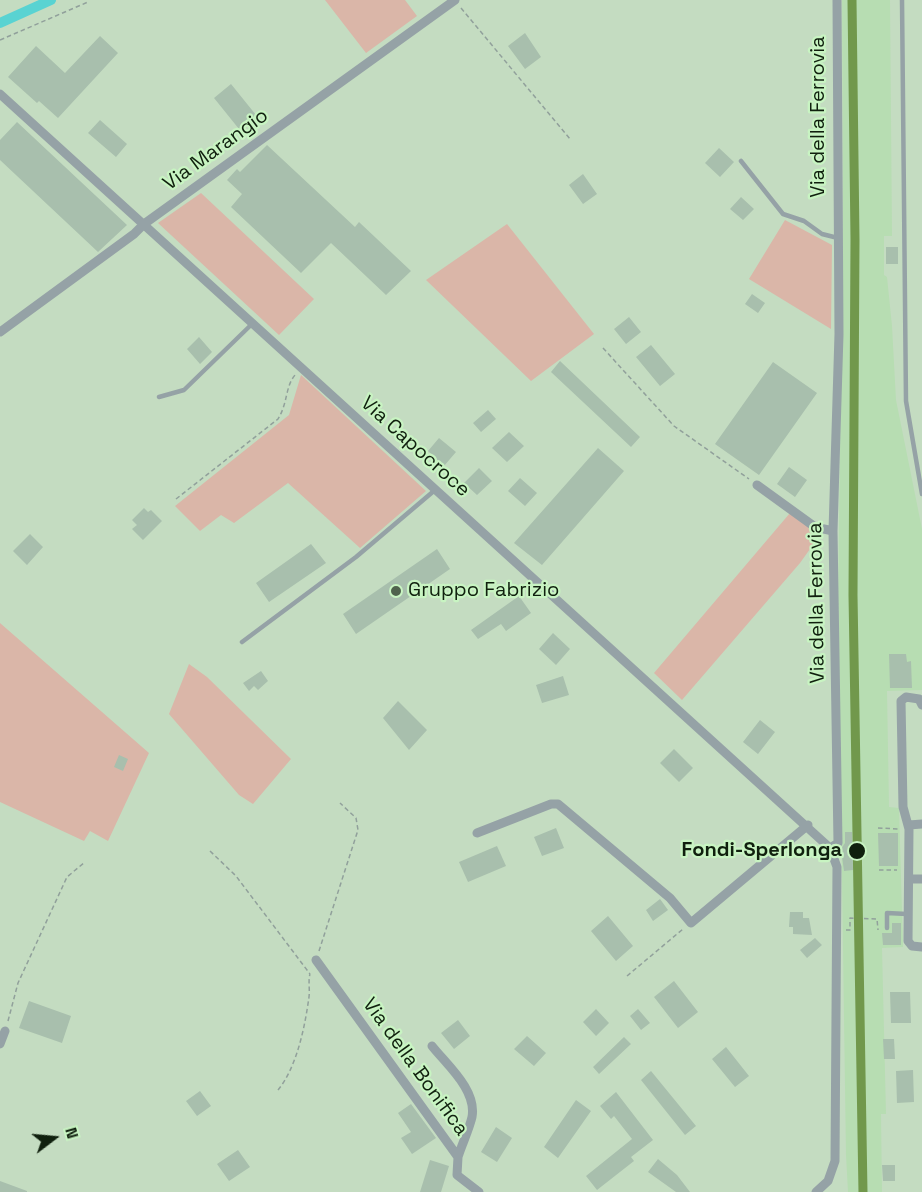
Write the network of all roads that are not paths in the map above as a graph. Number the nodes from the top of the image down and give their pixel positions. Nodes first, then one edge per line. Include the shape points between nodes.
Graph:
1 (837, 0) edge
2 (902, 0) edge
3 (458, 3) edge
4 (0, 94) edge
5 (741, 161) dead end
6 (144, 224) junction
7 (838, 238) junction
8 (253, 323) junction
9 (0, 332) edge
10 (159, 397) dead end
11 (757, 485) road end
12 (435, 490) junction
13 (922, 494) edge
14 (833, 531) junction
15 (242, 642) dead end
16 (922, 705) edge
17 (922, 824) edge
18 (808, 825) junction
19 (909, 827) junction
20 (477, 832) dead end
21 (830, 848) junction
22 (910, 874) junction
23 (922, 879) edge
24 (907, 914) junction
25 (888, 928) dead end
26 (922, 947) edge
27 (316, 960) road end
28 (5, 1031) road end
29 (0, 1044) edge
30 (432, 1046) dead end
31 (458, 1157) junction
32 (479, 1192) edge
33 (816, 1192) edge

1 - 7 street, Via della Ferrovia
2 - 13 lane via 906,401
3 - 6 street, Via Marangio
4 - 6 street, Via Capocroce
5 - 7 lane via 783,214
6 - 8 street, Via Capocroce
6 - 9 street, Via Marangio
7 - 14 street, Via della Ferrovia
8 - 10 lane via 184,390
8 - 12 street, Via Capocroce
11 - 14 street via 815,526
12 - 15 lane via 356,557
12 - 18 street, Via Capocroce
14 - 21 street, Via della Ferrovia via 838,843
16 - 19 street via 919,699 901,701 903,807
17 - 19 street
18 - 20 street via 691,923 670,898 558,804
18 - 21 street, Via Capocroce
19 - 22 street
21 - 33 street via 837,867 835,1161 828,1181
22 - 23 street
22 - 24 street
24 - 25 lane via 887,914
24 - 26 street via 908,941 912,946
27 - 31 street, Via della Bonifica
28 - 29 street
30 - 31 street via 468,1092 472,1103 472,1117
31 - 32 street, Via della Bonifica via 457,1175

